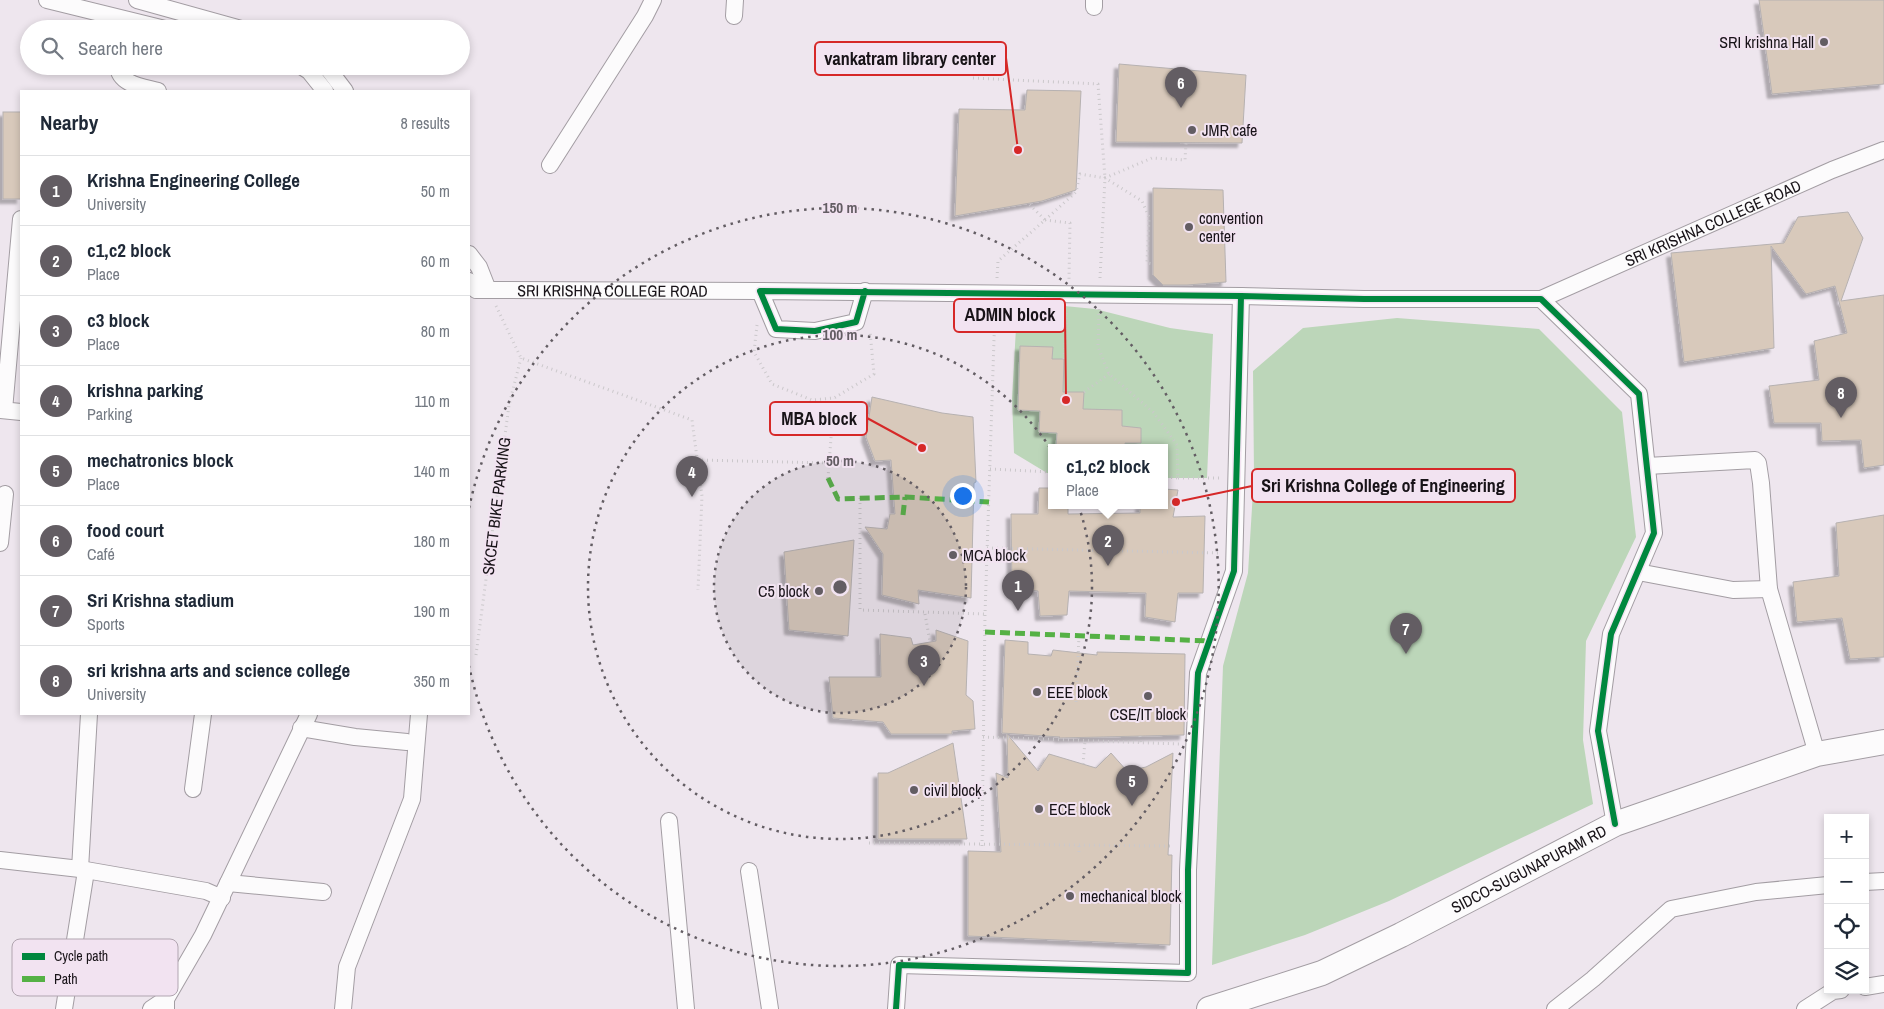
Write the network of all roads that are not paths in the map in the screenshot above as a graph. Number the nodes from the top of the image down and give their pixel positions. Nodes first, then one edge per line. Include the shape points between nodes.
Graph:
1 (47, 0) edge
2 (137, 0) edge
3 (653, 0) edge
4 (109, 20) edge
5 (209, 20) edge
6 (121, 75) edge
7 (312, 75) edge
8 (333, 75) edge
9 (155, 90) edge
10 (324, 90) edge
11 (344, 90) edge
12 (1884, 150) edge
13 (550, 165) dead end
14 (20, 241) edge
15 (470, 255) edge
16 (470, 282) edge
17 (488, 290) junction
18 (760, 291) junction
19 (865, 291) junction
20 (1241, 296) junction
21 (1541, 299) junction
22 (17, 307) edge
23 (2, 410) edge
24 (20, 412) edge
25 (1647, 466) junction
26 (5, 494) dead end
27 (0, 543) edge
28 (1638, 572) junction
29 (1769, 589) junction
30 (89, 715) edge
31 (203, 715) edge
32 (308, 715) edge
33 (419, 715) edge
34 (301, 728) junction
35 (407, 742) dead end
36 (1884, 742) edge
37 (1817, 754) junction
38 (193, 789) dead end
39 (669, 822) dead end
40 (1615, 824) junction
41 (0, 860) edge
42 (83, 870) junction
43 (749, 871) dead end
44 (1884, 881) edge
45 (1869, 882) edge
46 (228, 883) junction
47 (1824, 886) edge
48 (323, 892) dead end
49 (222, 898) junction
50 (74, 939) edge
51 (178, 982) edge
52 (1884, 984) edge
53 (1869, 986) edge
54 (1830, 994) edge
55 (66, 996) edge
56 (166, 1004) edge
57 (64, 1009) edge
58 (150, 1009) edge
59 (343, 1009) edge
60 (686, 1009) edge
61 (770, 1009) edge
62 (896, 1009) edge
63 (1209, 1009) edge
64 (1555, 1009) edge
65 (1805, 1009) edge

1 - 4 street
2 - 5 street
3 - 13 street
6 - 9 street via 127,82
7 - 10 street
8 - 11 street
12 - 21 street, SRI KRISHNA COLLEGE ROAD
14 - 22 street
15 - 17 street via 479,267
16 - 17 street, SRI KRISHNA COLLEGE ROAD via 476,290
17 - 18 street, SRI KRISHNA COLLEGE ROAD
18 - 19 street, SRI KRISHNA COLLEGE ROAD
18 - 19 street via 776,329 815,331 856,322
19 - 20 street, SRI KRISHNA COLLEGE ROAD
20 - 21 street, SRI KRISHNA COLLEGE ROAD
20 - 62 street via 1234,571 1198,673 1189,846 1188,973 899,965
21 - 25 street via 1640,394
22 - 23 street
23 - 24 street
25 - 28 street via 1654,533
25 - 29 street via 1755,460 1758,463
26 - 27 street
28 - 29 street via 1733,590
28 - 40 street via 1611,634 1598,731
29 - 37 street
30 - 42 street
31 - 38 street
32 - 34 street
33 - 59 street via 412,799 348,967
34 - 35 street
34 - 46 street
36 - 37 street, SIDCO-SUGUNAPURAM RD
37 - 40 street, SIDCO-SUGUNAPURAM RD
39 - 60 street
40 - 63 street, SIDCO-SUGUNAPURAM RD via 1322,973
41 - 42 street
42 - 49 street via 206,891
42 - 50 street
43 - 61 street
44 - 45 street
46 - 48 street
46 - 49 street
47 - 64 street via 1756,892 1671,909
49 - 51 street
52 - 53 street
54 - 65 street
55 - 57 street
56 - 58 street

